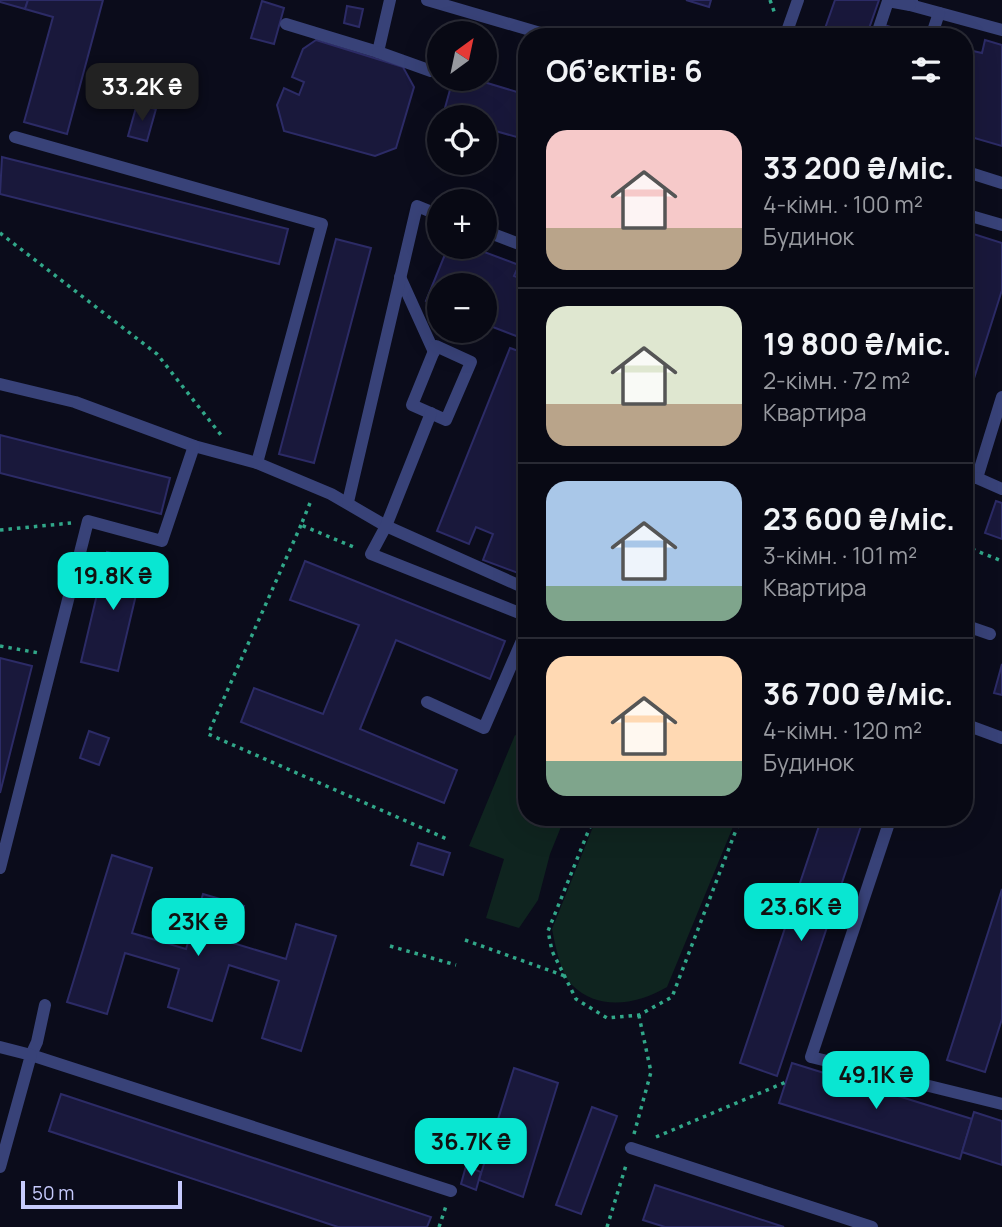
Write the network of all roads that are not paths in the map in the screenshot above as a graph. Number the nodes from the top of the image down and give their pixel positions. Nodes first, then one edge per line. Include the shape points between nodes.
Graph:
1 (390, 0) edge
2 (427, 0) edge
3 (798, 0) edge
4 (911, 3) edge
5 (939, 13) junction
6 (286, 24) dead end
7 (523, 28) edge
8 (788, 28) edge
9 (879, 28) edge
10 (934, 28) edge
11 (1002, 30) edge
12 (377, 52) junction
13 (427, 70) edge
14 (15, 137) dead end
15 (973, 174) edge
16 (1002, 183) edge
17 (427, 210) edge
18 (973, 217) edge
19 (1002, 225) edge
20 (497, 236) edge
21 (518, 244) edge
22 (400, 277) junction
23 (434, 352) junction
24 (0, 384) edge
25 (1002, 397) edge
26 (431, 413) junction
27 (194, 446) junction
28 (257, 463) junction
29 (973, 471) edge
30 (973, 477) edge
31 (1002, 489) edge
32 (348, 502) junction
33 (386, 526) junction
34 (518, 585) edge
35 (518, 612) edge
36 (973, 628) edge
37 (990, 634) dead end
38 (518, 650) edge
39 (427, 702) dead end
40 (973, 727) edge
41 (1002, 738) edge
42 (888, 826) edge
43 (0, 868) edge
44 (45, 1005) dead end
45 (0, 1047) edge
46 (31, 1055) junction
47 (1002, 1104) edge
48 (631, 1148) road end
49 (0, 1167) edge
50 (451, 1191) road end
51 (872, 1227) edge

1 - 12 lane
2 - 7 lane
3 - 8 lane
4 - 5 lane
4 - 9 lane via 888,1
5 - 10 lane
5 - 11 lane
6 - 12 lane
12 - 13 lane
14 - 28 lane via 322,224
15 - 16 lane
17 - 22 lane via 417,206
18 - 19 lane
20 - 21 lane
22 - 23 lane
22 - 32 lane
23 - 26 lane via 412,405
23 - 26 lane via 436,346 471,362 446,421
24 - 27 lane via 75,402
25 - 29 lane
26 - 33 lane
27 - 28 lane
27 - 43 lane via 162,541 88,521
28 - 32 lane
30 - 31 lane
32 - 33 lane
33 - 34 lane
33 - 35 lane via 371,554
36 - 37 lane
38 - 39 lane via 484,728
40 - 41 lane
42 - 47 lane via 811,1056
44 - 46 lane
45 - 46 lane
46 - 49 lane
46 - 50 lane
48 - 51 lane

